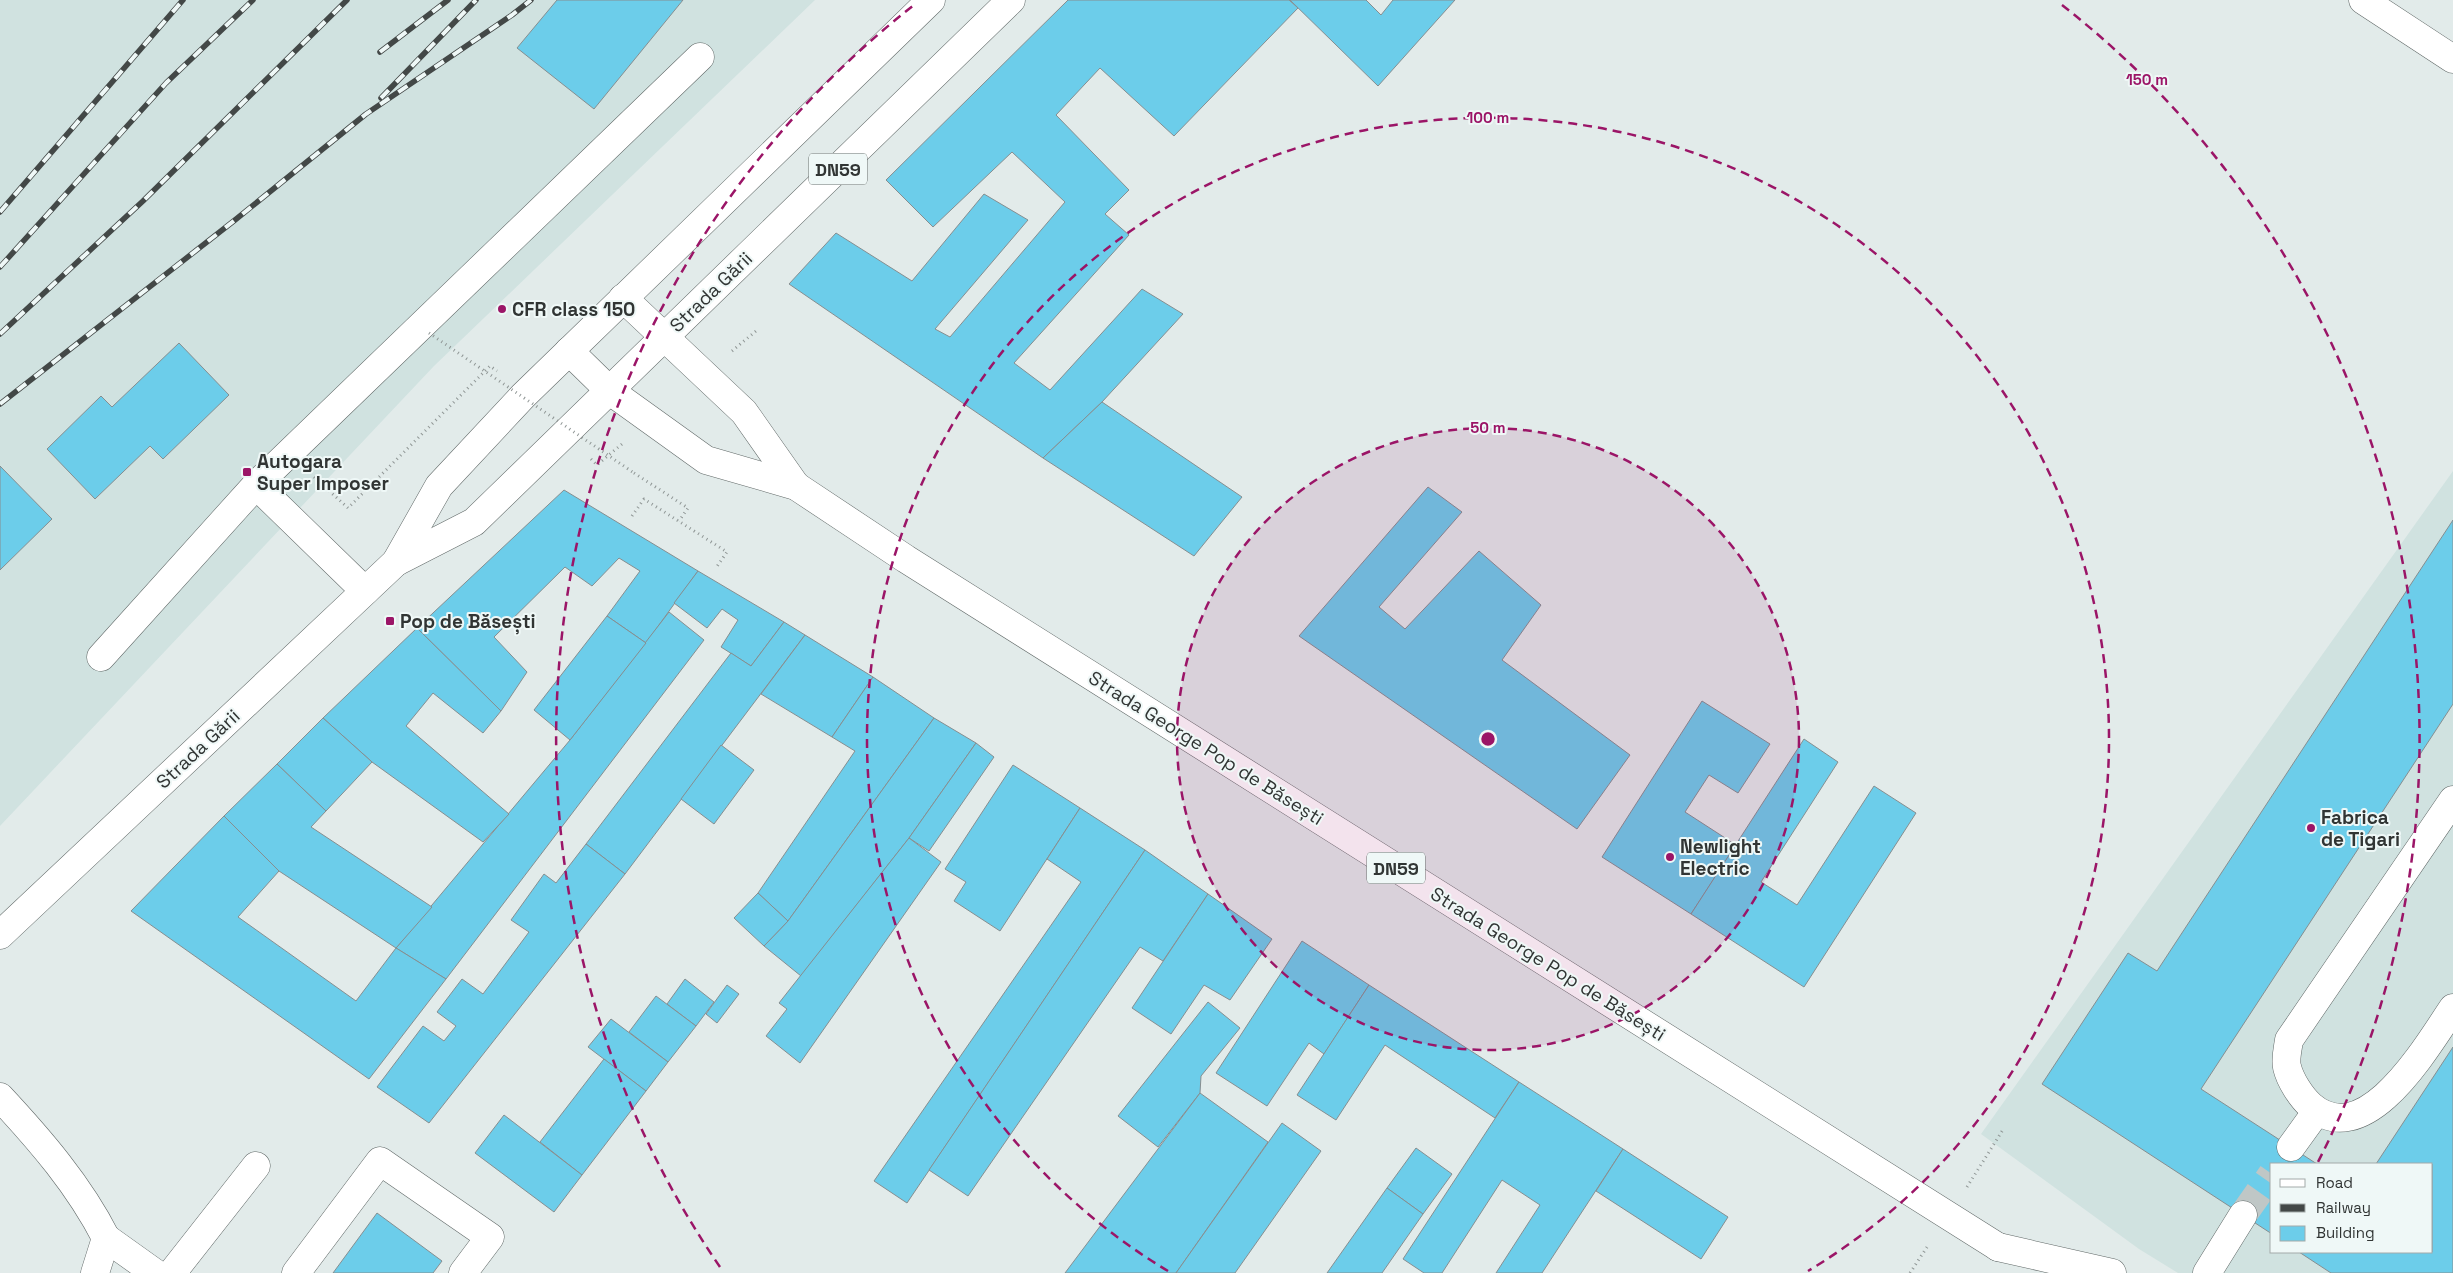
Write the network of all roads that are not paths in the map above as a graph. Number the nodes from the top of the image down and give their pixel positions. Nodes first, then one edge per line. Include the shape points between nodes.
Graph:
1 (931, 0) edge
2 (1011, 0) edge
3 (2363, 0) edge
4 (700, 57) dead end
5 (2453, 58) edge
6 (623, 298) junction
7 (665, 338) junction
8 (569, 351) junction
9 (610, 391) junction
10 (256, 485) junction
11 (796, 486) junction
12 (396, 562) junction
13 (365, 591) junction
14 (101, 657) dead end
15 (2453, 800) edge
16 (0, 935) edge
17 (2453, 1008) edge
18 (0, 1097) edge
19 (2317, 1111) junction
20 (2291, 1147) dead end
21 (256, 1166) dead end
22 (2243, 1215) tunnel mouth
23 (106, 1238) junction
24 (1998, 1247) junction
25 (95, 1273) edge
26 (155, 1273) edge
27 (172, 1273) edge
28 (296, 1273) edge
29 (463, 1273) edge
30 (2018, 1273) edge
31 (2112, 1273) edge
32 (2207, 1273) edge

1 - 6 main road, Strada Gării / DN59
2 - 7 main road, Strada Gării / DN59
3 - 5 main road
4 - 10 main road
6 - 7 main road, Strada George Pop de Băsești / DN59
6 - 8 main road, Strada Gării / DN59
7 - 9 main road, Strada Gării / DN59
7 - 11 main road, Strada George Pop de Băsești / DN59 via 744,412
8 - 9 main road, Strada George Pop de Băsești / DN59
8 - 12 main road, Strada Gării via 439,486
9 - 11 main road, Strada George Pop de Băsești / DN59 via 706,460
9 - 12 main road, Strada Gării via 474,522
10 - 13 main road
10 - 14 main road
11 - 24 main road, Strada George Pop de Băsești / DN59 via 914,564
12 - 13 main road, Strada Gării
13 - 16 main road, Strada Gării
15 - 19 main road via 2289,1040 2287,1067 2303,1099
17 - 19 main road via 2409,1072 2379,1102 2353,1116 2334,1117
18 - 23 main road via 41,1141 91,1208
19 - 20 main road
21 - 27 main road
22 - 32 main road
23 - 25 main road
23 - 26 main road
24 - 30 main road, Strada George Pop de Băsești
24 - 31 main road, Strada George Pop de Băsești
28 - 29 main road via 380,1161 490,1237

